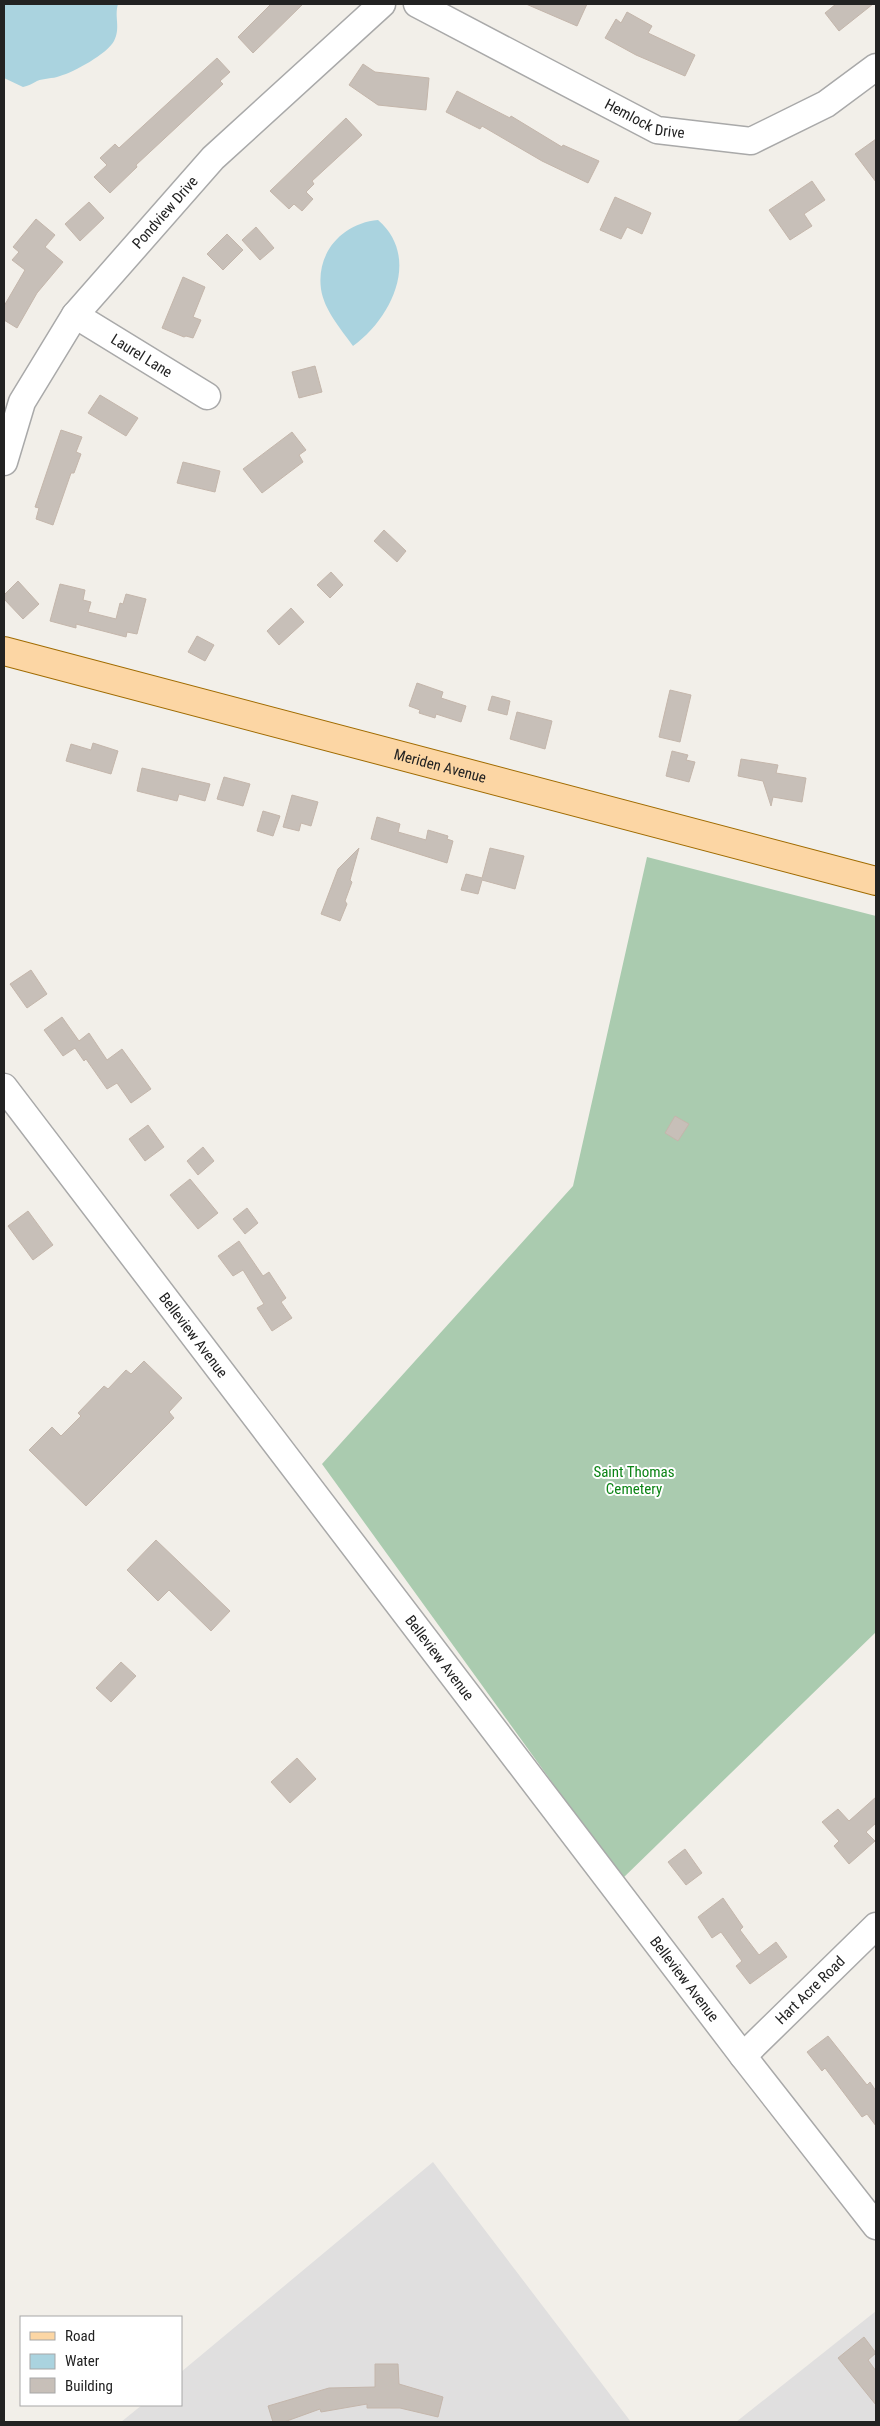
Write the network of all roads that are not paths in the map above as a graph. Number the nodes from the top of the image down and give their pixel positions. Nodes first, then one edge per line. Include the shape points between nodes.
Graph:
1 (382, 4) edge
2 (417, 4) edge
3 (876, 66) edge
4 (75, 315) junction
5 (207, 396) dead end
6 (4, 462) edge
7 (4, 651) edge
8 (876, 881) edge
9 (4, 1087) edge
10 (876, 1926) edge
11 (743, 2056) junction
12 (876, 2226) edge

1 - 4 street, Pondview Drive via 213,158
2 - 3 street, Hemlock Drive via 657,130 751,141 826,104
4 - 5 street, Laurel Lane
4 - 6 street, Pondview Drive via 22,402
7 - 8 main road, Meriden Avenue
9 - 11 street, Belleview Avenue
10 - 11 street, Hart Acre Road
11 - 12 street, Belleview Avenue

